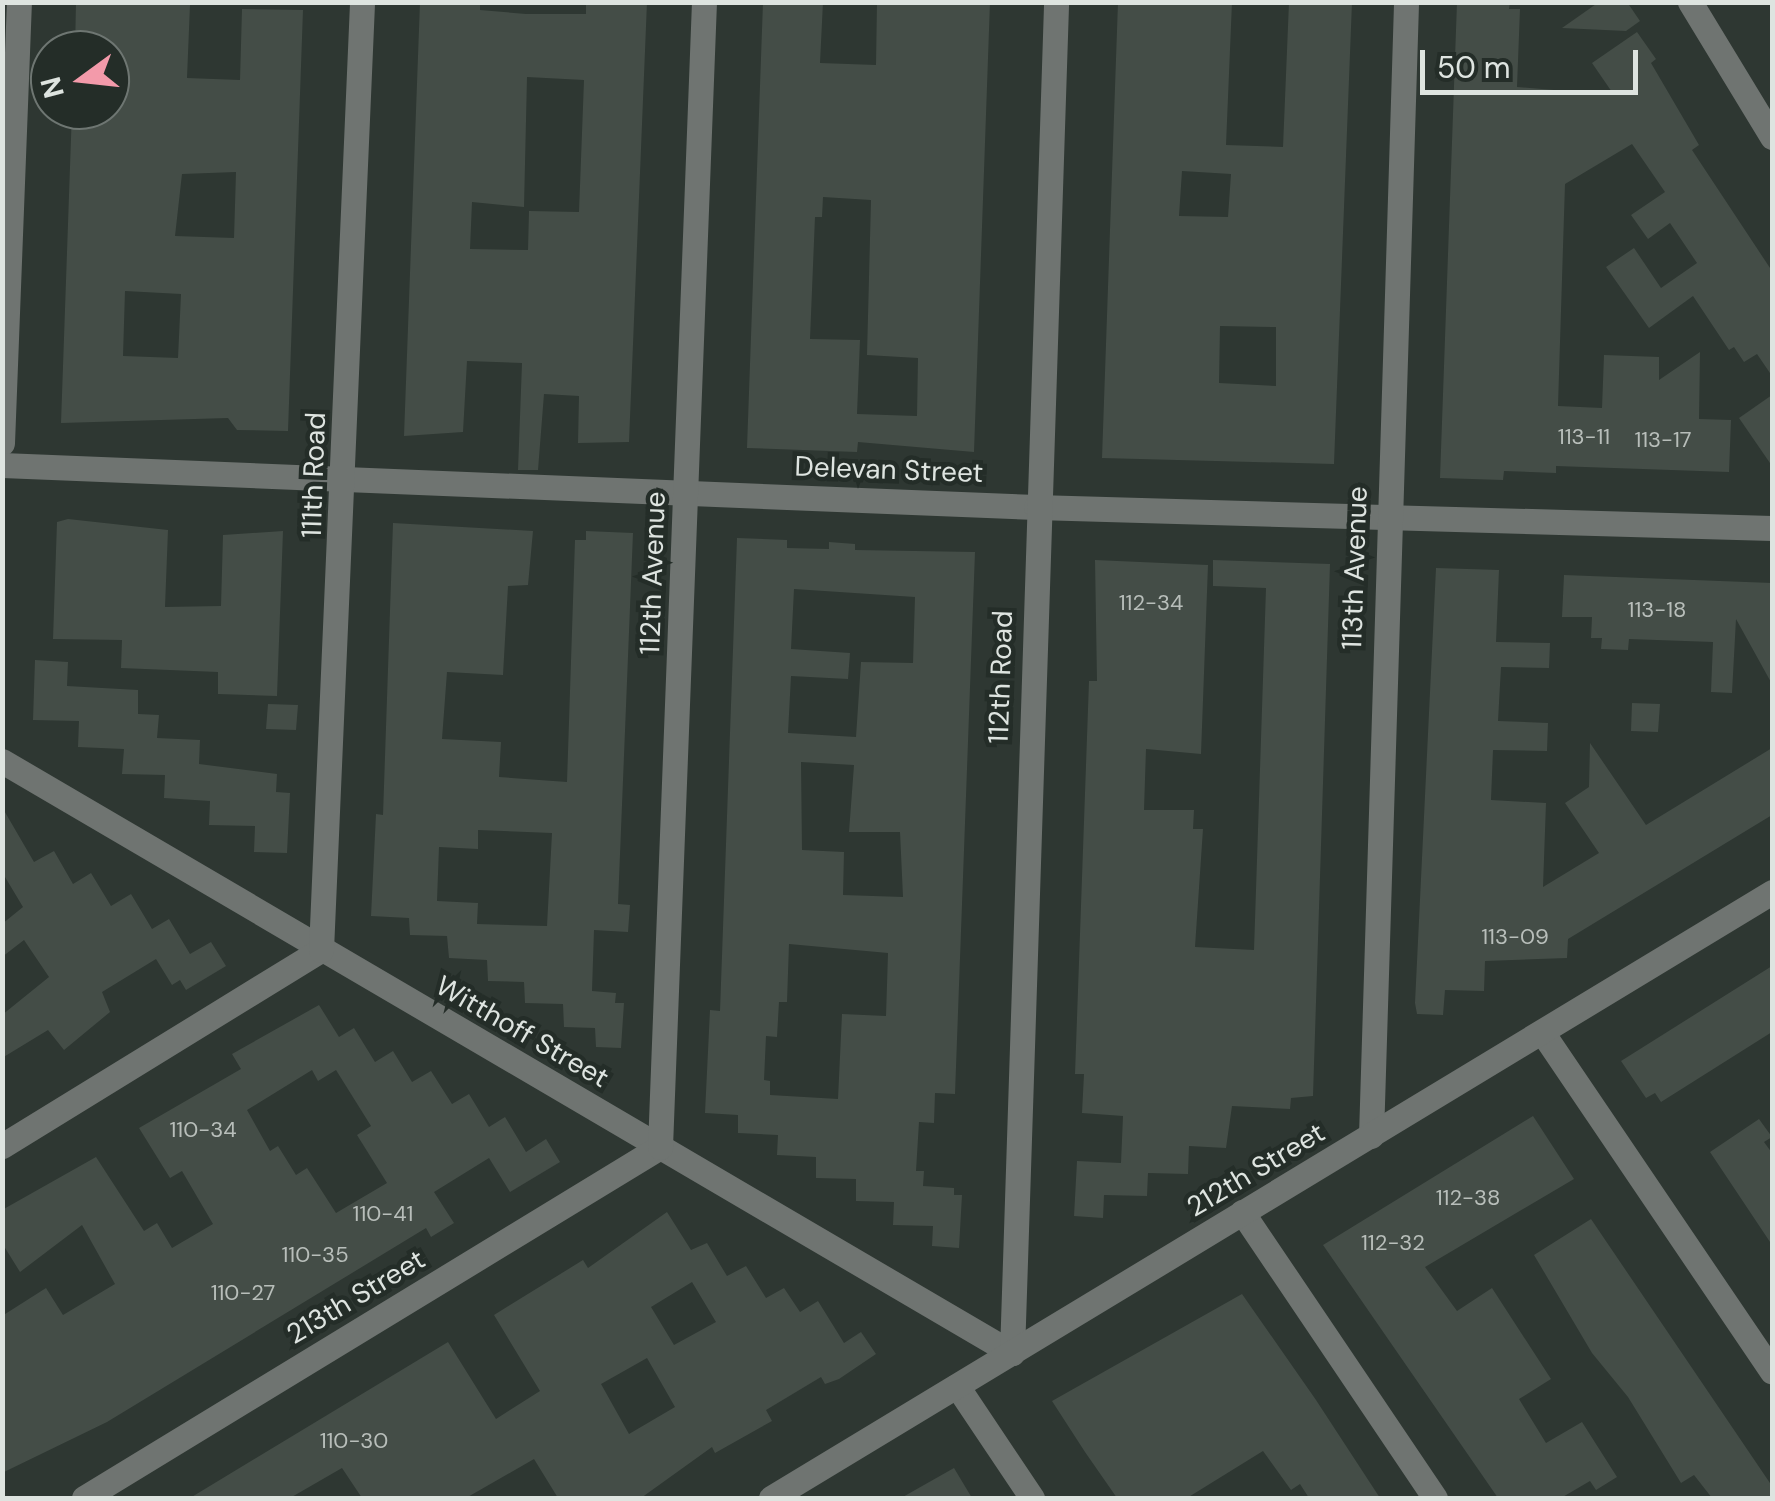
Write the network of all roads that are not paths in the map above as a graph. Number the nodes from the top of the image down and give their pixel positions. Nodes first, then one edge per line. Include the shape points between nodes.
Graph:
1 (19, 2) edge
2 (362, 2) edge
3 (704, 2) edge
4 (1056, 2) edge
5 (1406, 2) edge
6 (1690, 2) edge
7 (1772, 137) edge
8 (2, 443) edge
9 (2, 464) edge
10 (344, 479) junction
11 (686, 492) junction
12 (1036, 507) junction
13 (1386, 518) junction
14 (1772, 528) edge
15 (2, 762) edge
16 (1772, 892) edge
17 (321, 950) junction
18 (1542, 1032) junction
19 (1372, 1136) junction
20 (2, 1146) edge
21 (660, 1147) junction
22 (1242, 1212) junction
23 (1012, 1353) junction
24 (1772, 1372) edge
25 (956, 1386) junction
26 (84, 1498) edge
27 (771, 1498) edge
28 (1032, 1498) edge
29 (1435, 1498) edge

1 - 8 street
2 - 10 street, 111th Road
3 - 11 street, 112th Avenue
4 - 12 street, 112th Road
5 - 13 street, 113th Avenue
6 - 7 street
9 - 10 street, Delevan Street
10 - 11 street, Delevan Street
10 - 17 street, 111th Road
11 - 12 street, Delevan Street
11 - 21 street, 112th Avenue
12 - 13 street, Delevan Street
12 - 23 street, 112th Road
13 - 14 street, Delevan Street
13 - 19 street, 113th Avenue
15 - 17 street, Witthoff Street
16 - 18 street, 212th Street
17 - 20 street
17 - 21 street, Witthoff Street
18 - 19 street, 212th Street
18 - 24 street
19 - 22 street, 212th Street
21 - 23 street, Witthoff Street
21 - 26 street, 213th Street
22 - 23 street, 212th Street
22 - 29 street
23 - 25 street, 212th Street
25 - 27 street, 212th Street
25 - 28 street

